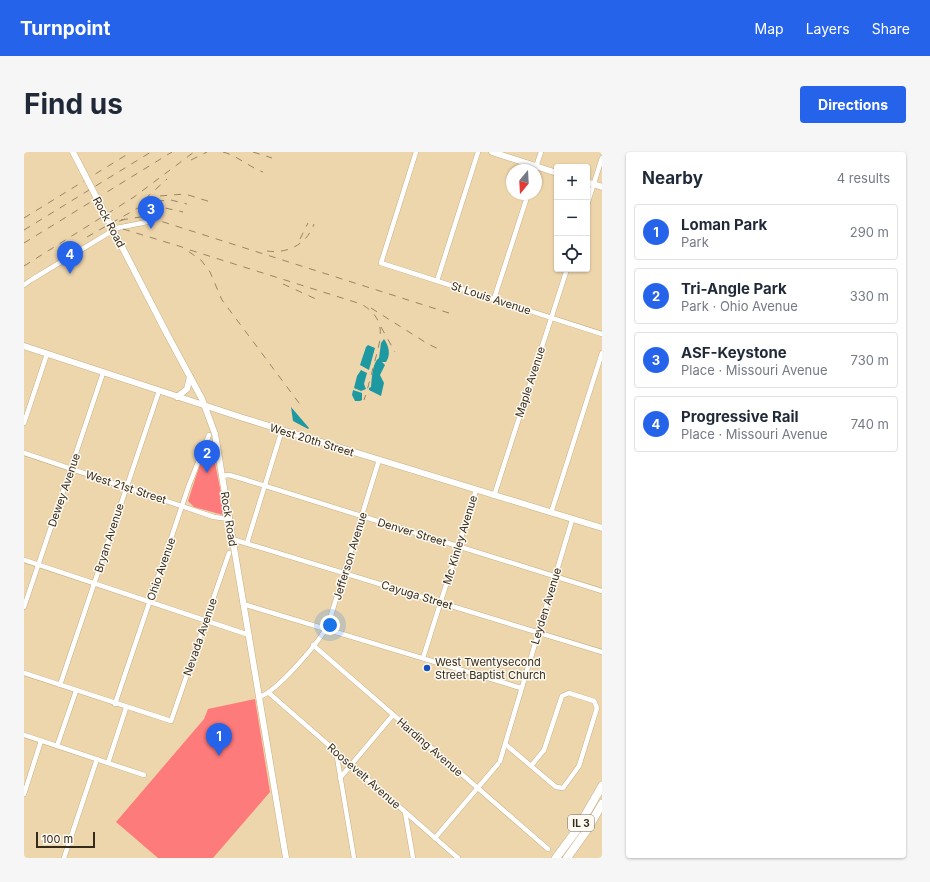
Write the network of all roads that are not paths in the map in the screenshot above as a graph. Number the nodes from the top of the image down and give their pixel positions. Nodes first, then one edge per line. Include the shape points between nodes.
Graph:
1 (73, 152) edge
2 (416, 152) edge
3 (478, 152) edge
4 (492, 152) edge
5 (541, 152) edge
6 (602, 158) edge
7 (525, 164) edge
8 (537, 164) edge
9 (542, 169) edge
10 (554, 172) edge
11 (590, 183) edge
12 (594, 184) junction
13 (602, 187) edge
14 (526, 200) edge
15 (589, 200) edge
16 (147, 222) dead end
17 (566, 272) edge
18 (437, 281) junction
19 (24, 286) edge
20 (494, 299) junction
21 (551, 318) junction
22 (602, 334) edge
23 (24, 346) edge
24 (602, 353) edge
25 (47, 354) junction
26 (103, 373) junction
27 (190, 377) junction
28 (159, 391) junction
29 (178, 397) junction
30 (205, 406) junction
31 (24, 423) edge
32 (282, 430) junction
33 (209, 435) dead end
34 (24, 453) edge
35 (379, 460) junction
36 (71, 469) junction
37 (222, 476) junction
38 (265, 486) junction
39 (126, 488) junction
40 (476, 490) junction
41 (494, 496) junction
42 (182, 506) junction
43 (551, 513) junction
44 (362, 516) junction
45 (229, 519) junction
46 (572, 520) junction
47 (602, 528) edge
48 (232, 540) junction
49 (247, 543) junction
50 (459, 546) junction
51 (229, 553) dead end
52 (24, 560) edge
53 (39, 565) junction
54 (345, 572) junction
55 (555, 576) junction
56 (94, 584) junction
57 (602, 591) edge
58 (150, 602) junction
59 (441, 602) junction
60 (243, 604) junction
61 (24, 607) edge
62 (206, 621) junction
63 (326, 628) junction
64 (538, 632) junction
65 (248, 635) junction
66 (313, 645) junction
67 (602, 652) edge
68 (423, 658) junction
69 (24, 673) edge
70 (60, 685) junction
71 (521, 688) junction
72 (76, 691) junction
73 (269, 692) junction
74 (259, 697) junction
75 (115, 704) junction
76 (126, 708) junction
77 (393, 715) junction
78 (24, 735) edge
79 (41, 741) junction
80 (505, 744) junction
81 (57, 746) junction
82 (336, 751) junction
83 (97, 759) junction
84 (108, 763) junction
85 (351, 765) junction
86 (531, 766) junction
87 (144, 775) dead end
88 (340, 778) junction
89 (602, 786) edge
90 (477, 788) junction
91 (24, 794) edge
92 (602, 804) edge
93 (405, 812) junction
94 (435, 838) junction
95 (548, 849) dead end
96 (64, 858) edge
97 (286, 858) edge
98 (354, 858) edge
99 (413, 858) edge
100 (458, 858) edge
101 (556, 858) edge
102 (567, 858) edge

1 - 27 main road, Rock Road, bridge
2 - 18 street, St Louis Avenue via 381,262
3 - 18 street
4 - 7 main road
5 - 8 street
6 - 12 street
9 - 10 main road
11 - 12 main road
12 - 13 main road
12 - 15 street
14 - 20 street
16 - 19 street via 117,228
17 - 21 street, Maple Avenue
18 - 20 street, St Louis Avenue
20 - 21 street, St Louis Avenue
21 - 22 street, St Louis Avenue
21 - 41 street, Maple Avenue
23 - 25 main road, West 20th Street
24 - 43 street
25 - 26 main road, West 20th Street
25 - 31 street
26 - 28 main road, West 20th Street
26 - 36 street, Dewey Avenue
27 - 29 main road via 187,389
27 - 30 main road, Rock Road
28 - 29 main road, West 20th Street
28 - 39 street, Bryan Avenue
29 - 30 main road, West 20th Street
30 - 32 main road, West 20th Street
30 - 37 main road, Rock Road via 215,434
32 - 35 main road, West 20th Street
32 - 38 street
33 - 42 street, Ohio Avenue
34 - 36 street, West 21st Street
35 - 40 main road, West 20th Street
35 - 44 street, Jefferson Avenue
36 - 39 street, West 21st Street
36 - 53 street, Dewey Avenue
37 - 38 street, Denver Street via 229,475
37 - 45 main road, Rock Road
38 - 44 street, Denver Street
38 - 49 street
39 - 42 street, West 21st Street
39 - 56 street, Bryan Avenue
40 - 41 main road, West 20th Street
40 - 50 street, Mc Kinley Avenue
41 - 43 main road, West 20th Street
42 - 45 street, West 21st Street via 214,517
42 - 58 street, Ohio Avenue
43 - 46 main road, West 20th Street
44 - 50 street, Denver Street
44 - 54 street, Jefferson Avenue
45 - 48 main road, Rock Road
46 - 47 main road, West 20th Street
46 - 55 street, Leyden Avenue
48 - 49 street, Cayuga Street
48 - 60 main road, Rock Road
49 - 54 street, Cayuga Street
50 - 55 street, Denver Street
50 - 59 street, Mc Kinley Avenue
51 - 62 street, Nevada Avenue
52 - 53 street
53 - 56 street
53 - 61 street, Dewey Avenue
54 - 59 street, Cayuga Street
54 - 63 street, Jefferson Avenue
55 - 57 street, Denver Street
55 - 64 street, Leyden Avenue
56 - 58 street
56 - 70 street, Bryan Avenue
58 - 62 street
58 - 75 street, Ohio Avenue
59 - 64 street, Cayuga Street
59 - 68 street, Mc Kinley Avenue
60 - 63 street
60 - 65 main road, Rock Road
62 - 65 street
62 - 76 street, Nevada Avenue via 171,721
63 - 66 street, Jefferson Avenue
63 - 68 street
64 - 67 street, Cayuga Street
64 - 71 street, Leyden Avenue
65 - 74 main road, Rock Road
66 - 73 street, Jefferson Avenue
66 - 77 street, Harding Avenue
68 - 71 street
69 - 70 street
70 - 72 street
71 - 80 street, Leyden Avenue
72 - 75 street
72 - 81 street
73 - 74 street, Jefferson Avenue
73 - 82 street, Roosevelt Avenue
74 - 97 main road, Rock Road
75 - 76 street
76 - 84 street
77 - 85 street
77 - 90 street, Harding Avenue
78 - 79 street
79 - 81 street
79 - 91 street
80 - 86 street
80 - 90 street, Leyden Avenue via 499,763
81 - 83 street
82 - 85 street, Roosevelt Avenue
82 - 88 street
83 - 84 street
83 - 96 street
84 - 87 street
85 - 88 street
85 - 93 street, Roosevelt Avenue
86 - 86 street via 556,787 565,786 579,766 596,708 594,701 569,693 562,696 544,750
88 - 98 street
89 - 101 highway, IL 3 via 576,831
90 - 94 street
90 - 95 street, Harding Avenue
92 - 102 highway, IL 3
93 - 94 street, Roosevelt Avenue
93 - 99 street
94 - 100 street, Roosevelt Avenue

